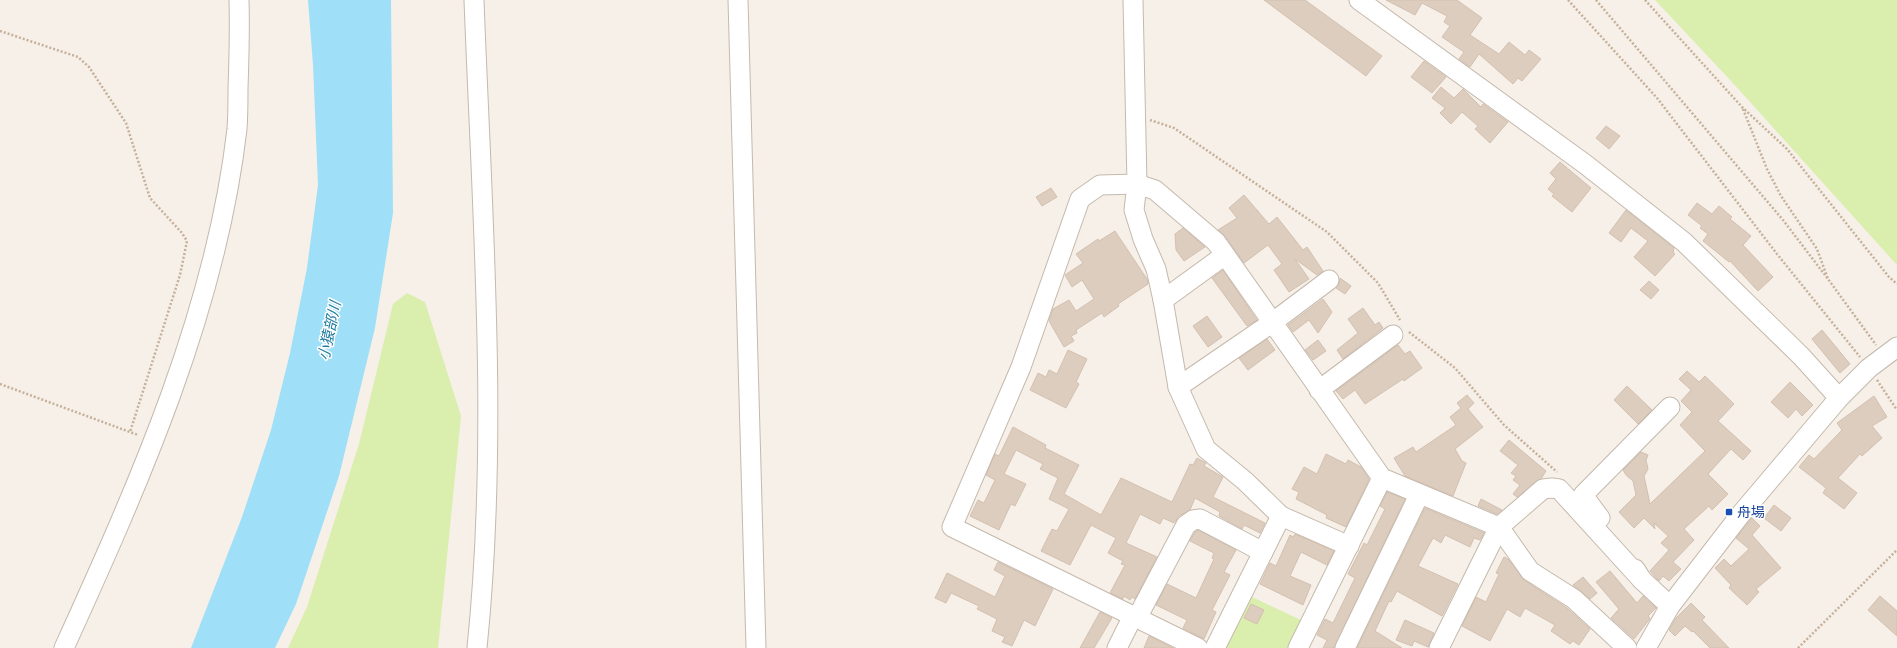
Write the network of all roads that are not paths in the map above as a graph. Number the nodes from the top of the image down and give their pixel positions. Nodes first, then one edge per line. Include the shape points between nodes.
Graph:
1 (239, 0) edge
2 (474, 0) edge
3 (738, 0) edge
4 (1133, 0) edge
5 (1359, 0) edge
6 (1137, 184) junction
7 (1225, 255) junction
8 (1329, 280) dead end
9 (1163, 300) junction
10 (1273, 322) junction
11 (1401, 330) road end
12 (1886, 355) edge
13 (1178, 387) junction
14 (1319, 390) junction
15 (1839, 398) junction
16 (1670, 407) dead end
17 (1382, 478) junction
18 (1419, 495) junction
19 (1281, 516) junction
20 (1499, 527) junction
21 (1349, 546) junction
22 (1263, 552) junction
23 (1642, 580) junction
24 (1670, 606) junction
25 (1135, 617) junction
26 (64, 648) edge
27 (477, 648) edge
28 (756, 648) edge
29 (1118, 648) edge
30 (1198, 648) edge
31 (1215, 648) edge
32 (1298, 648) edge
33 (1345, 648) edge
34 (1439, 648) edge
35 (1627, 648) edge
36 (1646, 648) edge

1 - 26 street via 237,128 227,196 202,298 171,393 109,549
2 - 27 street via 488,449 483,593
3 - 28 street
4 - 6 street
5 - 15 street via 1585,164 1684,242 1801,356
6 - 7 street via 1155,190 1198,225 1216,242
6 - 9 street via 1134,210 1143,240 1156,269
6 - 25 street via 1100,185 1080,199 1021,367 952,527
7 - 9 street
7 - 10 street
8 - 10 street
9 - 13 street
10 - 13 street
10 - 14 street
11 - 14 street
12 - 15 street
13 - 19 street via 1206,449 1245,481
14 - 17 street
15 - 24 street via 1741,514
16 - 23 street via 1583,495
17 - 18 street
17 - 21 street
18 - 20 street
18 - 33 street
19 - 21 street
19 - 22 street
20 - 23 street via 1543,488 1559,489
20 - 34 street
20 - 35 street via 1530,571 1574,599
21 - 32 street
22 - 25 street via 1200,519 1194,520 1186,525
22 - 31 street
23 - 24 street
24 - 36 street
25 - 29 street
25 - 30 street

